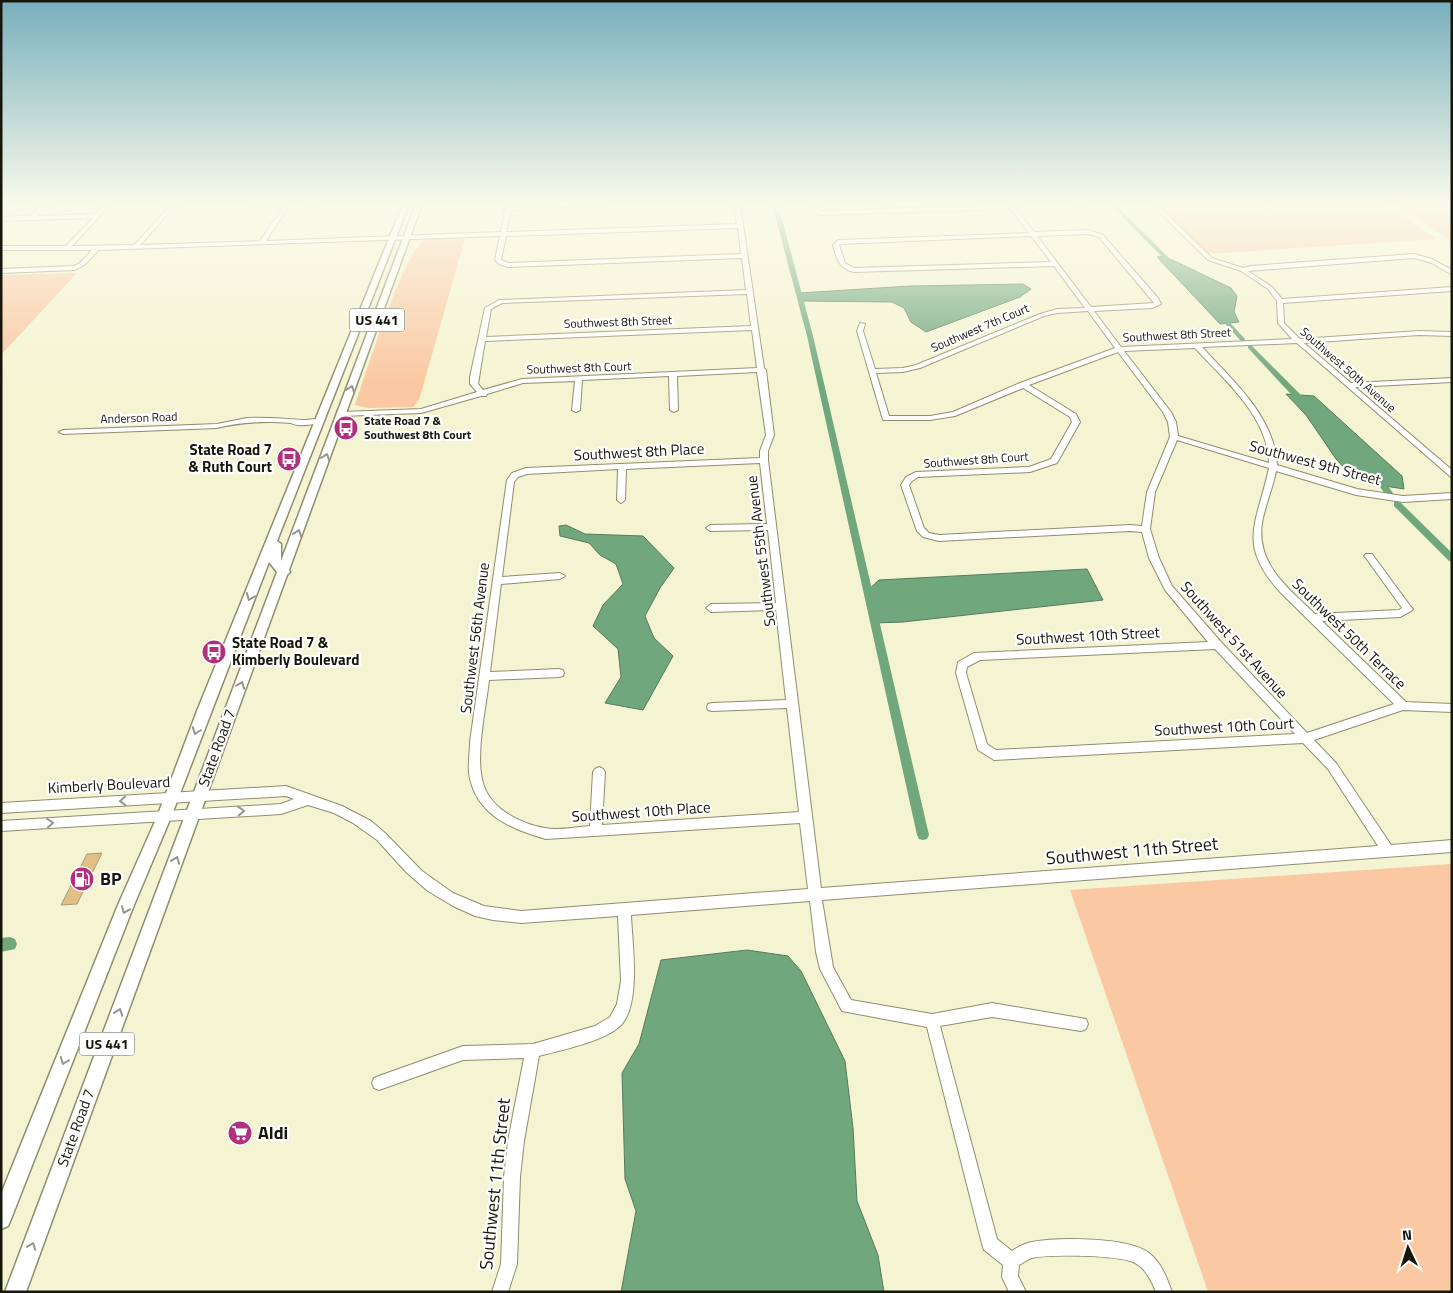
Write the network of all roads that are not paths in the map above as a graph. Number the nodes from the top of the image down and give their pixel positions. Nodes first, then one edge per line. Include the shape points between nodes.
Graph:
1 (81, 264) edge
2 (382, 264) edge
3 (397, 264) edge
4 (506, 264) edge
5 (525, 264) edge
6 (745, 264) edge
7 (841, 264) edge
8 (1044, 264) edge
9 (1055, 264) edge
10 (1126, 264) edge
11 (1226, 264) edge
12 (1302, 264) edge
13 (1440, 264) edge
14 (1242, 270) junction
15 (1, 271) edge
16 (1452, 273) edge
17 (1452, 289) edge
18 (748, 292) junction
19 (1280, 300) junction
20 (1090, 309) junction
21 (862, 324) dead end
22 (755, 328) junction
23 (1452, 334) edge
24 (482, 339) junction
25 (1297, 341) junction
26 (1196, 345) junction
27 (1119, 348) junction
28 (762, 370) junction
29 (872, 371) junction
30 (673, 375) junction
31 (579, 378) junction
32 (1452, 380) edge
33 (1022, 385) junction
34 (1348, 385) junction
35 (483, 394) junction
36 (330, 395) junction
37 (576, 410) dead end
38 (674, 410) dead end
39 (342, 414) junction
40 (320, 420) junction
41 (62, 432) dead end
42 (334, 435) junction
43 (1174, 437) junction
44 (764, 460) junction
45 (1273, 466) junction
46 (622, 467) junction
47 (515, 475) joint
48 (1452, 475) edge
49 (1452, 496) edge
50 (621, 500) dead end
51 (772, 526) junction
52 (710, 528) dead end
53 (1146, 529) junction
54 (276, 531) junction
55 (1369, 556) dead end
56 (284, 572) junction
57 (560, 576) dead end
58 (498, 581) junction
59 (782, 606) junction
60 (711, 608) dead end
61 (1313, 618) junction
62 (1217, 645) junction
63 (559, 673) dead end
64 (486, 676) junction
65 (792, 704) junction
66 (1403, 706) junction
67 (712, 708) dead end
68 (1452, 708) edge
69 (1305, 738) junction
70 (994, 755) joint
71 (599, 772) dead end
72 (199, 796) junction
73 (171, 798) junction
74 (307, 800) junction
75 (488, 804) joint
76 (1, 808) edge
77 (192, 815) junction
78 (164, 817) junction
79 (805, 817) junction
80 (1, 826) edge
81 (596, 831) junction
82 (1452, 846) edge
83 (1387, 850) junction
84 (816, 896) junction
85 (451, 900) joint
86 (624, 910) junction
87 (932, 1021) junction
88 (1081, 1024) dead end
89 (532, 1051) junction
90 (379, 1083) dead end
91 (1, 1219) edge
92 (1011, 1261) junction
93 (14, 1292) edge
94 (500, 1292) edge
95 (1018, 1292) edge
96 (1164, 1292) edge

1 - 15 street via 75,268
2 - 36 main road, State Road 7 / US 441
39 -> 3 main road, State Road 7 / US 441
4 - 5 street
6 - 18 street, Southwest 55th Avenue
7 - 8 street via 845,269 854,270
9 - 20 street
10 - 20 street, Southwest 7th Court via 1158,304
11 - 14 street
12 - 14 street
13 - 16 street
14 - 19 street via 1270,288
17 - 19 street
18 - 22 street, Southwest 55th Avenue
18 - 24 street via 501,301 488,308
19 - 25 street, Southwest 50th Avenue via 1281,323
20 - 27 street
20 - 29 street, Southwest 7th Court via 1042,315 918,367
21 - 29 street via 860,331
22 - 24 street, Southwest 8th Street
22 - 28 street, Southwest 55th Avenue
23 - 25 street, Southwest 8th Street
24 - 35 street via 474,384
25 - 26 street, Southwest 8th Street
25 - 34 street, Southwest 50th Avenue
26 - 27 street, Southwest 8th Street
26 - 45 street, Southwest 50th Terrace via 1261,422 1269,441
27 - 33 street, Southwest 8th Street
27 - 43 street via 1167,412
28 - 30 street, Southwest 8th Court
28 - 44 street, Southwest 55th Avenue via 770,435
29 - 33 street, Southwest 8th Street via 886,418 930,418 955,414
30 - 31 street, Southwest 8th Court
30 - 38 street
31 - 35 street, Southwest 8th Court via 522,381
31 - 37 street
32 - 34 street
33 - 53 street, Southwest 8th Court via 1073,416 1076,422 1054,461 1030,468 916,475 905,484 920,529 926,535 939,538
34 - 48 street, Southwest 50th Avenue
35 - 39 street, Southwest 8th Court via 421,411
36 - 39 main road via 332,409
36 - 40 main road, State Road 7 / US 441
39 - 42 main road, State Road 7 / US 441
40 - 41 street, Anderson Road via 224,428
40 - 42 main road via 331,427
40 - 54 main road, State Road 7 / US 441
56 -> 42 main road, State Road 7 / US 441
43 - 45 street, Southwest 9th Street
43 - 53 street, Southwest 51st Avenue via 1151,492
44 - 46 street, Southwest 8th Place
44 - 51 street, Southwest 55th Avenue
45 - 49 street, Southwest 9th Street via 1356,492 1403,499
45 - 61 street, Southwest 50th Terrace via 1255,531 1260,557 1282,590
46 - 47 street, Southwest 8th Place via 526,471
46 - 50 street
47 - 58 street, Southwest 56th Avenue via 510,482
51 - 52 street
51 - 59 street, Southwest 55th Avenue
53 - 62 street, Southwest 51st Avenue via 1154,558 1168,588
54 - 56 main road via 273,560
54 -> 73 main road, State Road 7 / US 441
55 - 61 street via 1408,609 1400,613
72 -> 56 main road, State Road 7 / US 441
57 - 58 street
58 - 64 street, Southwest 56th Avenue
59 - 60 street
59 - 65 street, Southwest 55th Avenue
61 - 66 street, Southwest 50th Terrace
62 - 69 street, Southwest 51st Avenue
62 - 70 street, Southwest 10th Street via 978,656 962,664 961,673 982,747
63 - 64 street
64 - 75 street, Southwest 56th Avenue via 475,773 480,792
65 - 67 street
65 - 79 street, Southwest 55th Avenue
66 - 68 street, Southwest 10th Court
66 - 69 street, Southwest 10th Court
69 - 70 street, Southwest 10th Court
69 - 83 street, Southwest 51st Avenue via 1332,766
71 - 81 street
72 - 73 street, Kimberly Boulevard
72 - 74 street, Kimberly Boulevard via 286,791
72 - 77 main road, State Road 7 / US 441
73 -> 76 street, Kimberly Boulevard
73 - 78 main road, State Road 7 / US 441
77 -> 74 street via 281,809
74 - 85 street, Kimberly Boulevard via 330,806 365,824 385,839 418,875
75 - 81 street, Southwest 10th Place via 506,820 546,834
77 - 78 street
93 -> 77 main road, State Road 7 / US 441
80 -> 78 street
78 -> 91 main road, State Road 7 / US 441
79 - 81 street, Southwest 10th Place
79 - 84 street, Southwest 55th Avenue
82 - 83 street, Southwest 11th Street
83 - 84 street, Southwest 11th Street
84 - 86 street, Southwest 11th Street
84 - 87 street via 827,969 847,1006
85 - 86 street, Southwest 11th Street via 484,912 521,917
86 - 89 street via 628,981 624,1006 615,1022 598,1032
87 - 88 street via 992,1010
87 - 92 street via 990,1244
89 - 90 street via 463,1053
89 - 94 street, Southwest 11th Street via 513,1168 509,1264
92 - 95 street via 1010,1277
92 - 96 street via 1028,1250 1052,1246 1137,1255 1153,1268

